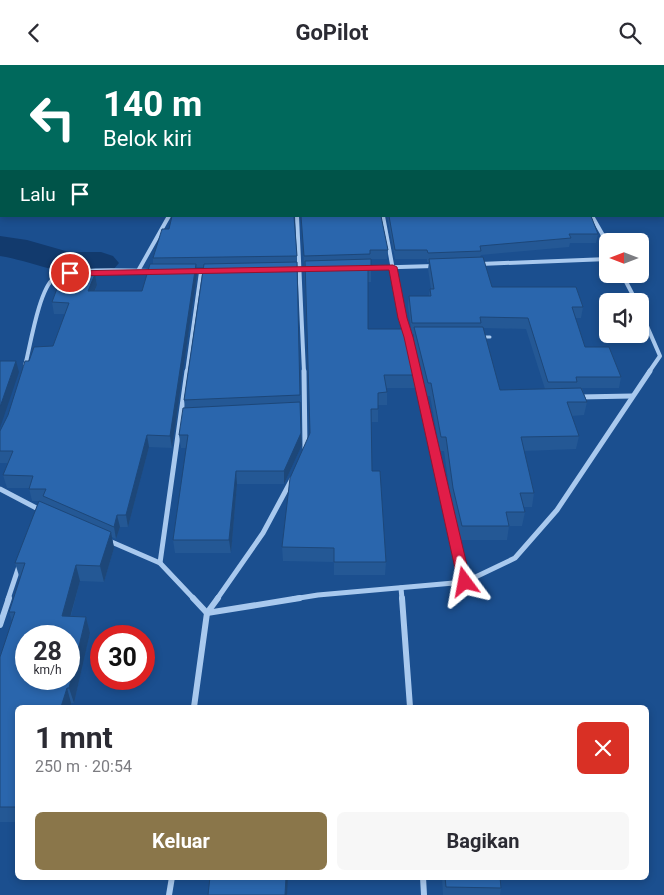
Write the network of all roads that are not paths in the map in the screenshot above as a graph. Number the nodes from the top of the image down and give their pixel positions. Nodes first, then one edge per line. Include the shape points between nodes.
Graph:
1 (168, 217) edge
2 (297, 217) edge
3 (383, 217) edge
4 (593, 217) edge
5 (602, 233) edge
6 (599, 259) edge
7 (471, 264) edge
8 (442, 265) edge
9 (393, 267) junction
10 (356, 268) edge
11 (301, 269) junction
12 (319, 269) edge
13 (291, 270) edge
14 (138, 271) junction
15 (156, 271) edge
16 (211, 271) edge
17 (183, 272) edge
18 (201, 272) junction
19 (649, 329) edge
20 (409, 337) junction
21 (418, 337) edge
22 (472, 337) edge
23 (490, 337) dead end
24 (662, 356) edge
25 (24, 369) edge
26 (632, 396) junction
27 (574, 397) edge
28 (296, 410) edge
29 (306, 410) junction
30 (180, 416) junction
31 (190, 416) edge
32 (303, 454) edge
33 (293, 477) edge
34 (0, 489) edge
35 (37, 509) junction
36 (46, 513) edge
37 (34, 518) edge
38 (98, 536) edge
39 (20, 563) edge
40 (160, 563) junction
41 (465, 582) junction
42 (401, 588) junction
43 (207, 613) junction
44 (0, 625) edge
45 (194, 705) edge
46 (410, 705) edge
47 (172, 880) edge
48 (423, 880) edge
49 (169, 895) edge
50 (424, 895) edge

1 - 14 street
2 - 11 street
3 - 9 street
4 - 5 street
6 - 7 street
8 - 9 street
9 - 10 street
9 - 20 street via 402,318
11 - 12 street
11 - 13 street
11 - 29 street
14 - 15 street
14 - 25 street via 70,273 55,277 42,300
16 - 18 street
17 - 18 street
18 - 30 street
19 - 24 street
20 - 21 lane
20 - 41 street
22 - 23 lane
24 - 26 street
26 - 27 street
26 - 41 street via 557,509 515,558
28 - 29 street
29 - 32 street
30 - 31 street
30 - 40 street
33 - 43 street via 262,533
34 - 35 street
35 - 36 street
35 - 37 street
38 - 40 street
39 - 44 street
40 - 43 street
41 - 42 street
42 - 43 street via 318,595
42 - 46 street
43 - 45 street
47 - 49 street
48 - 50 street

